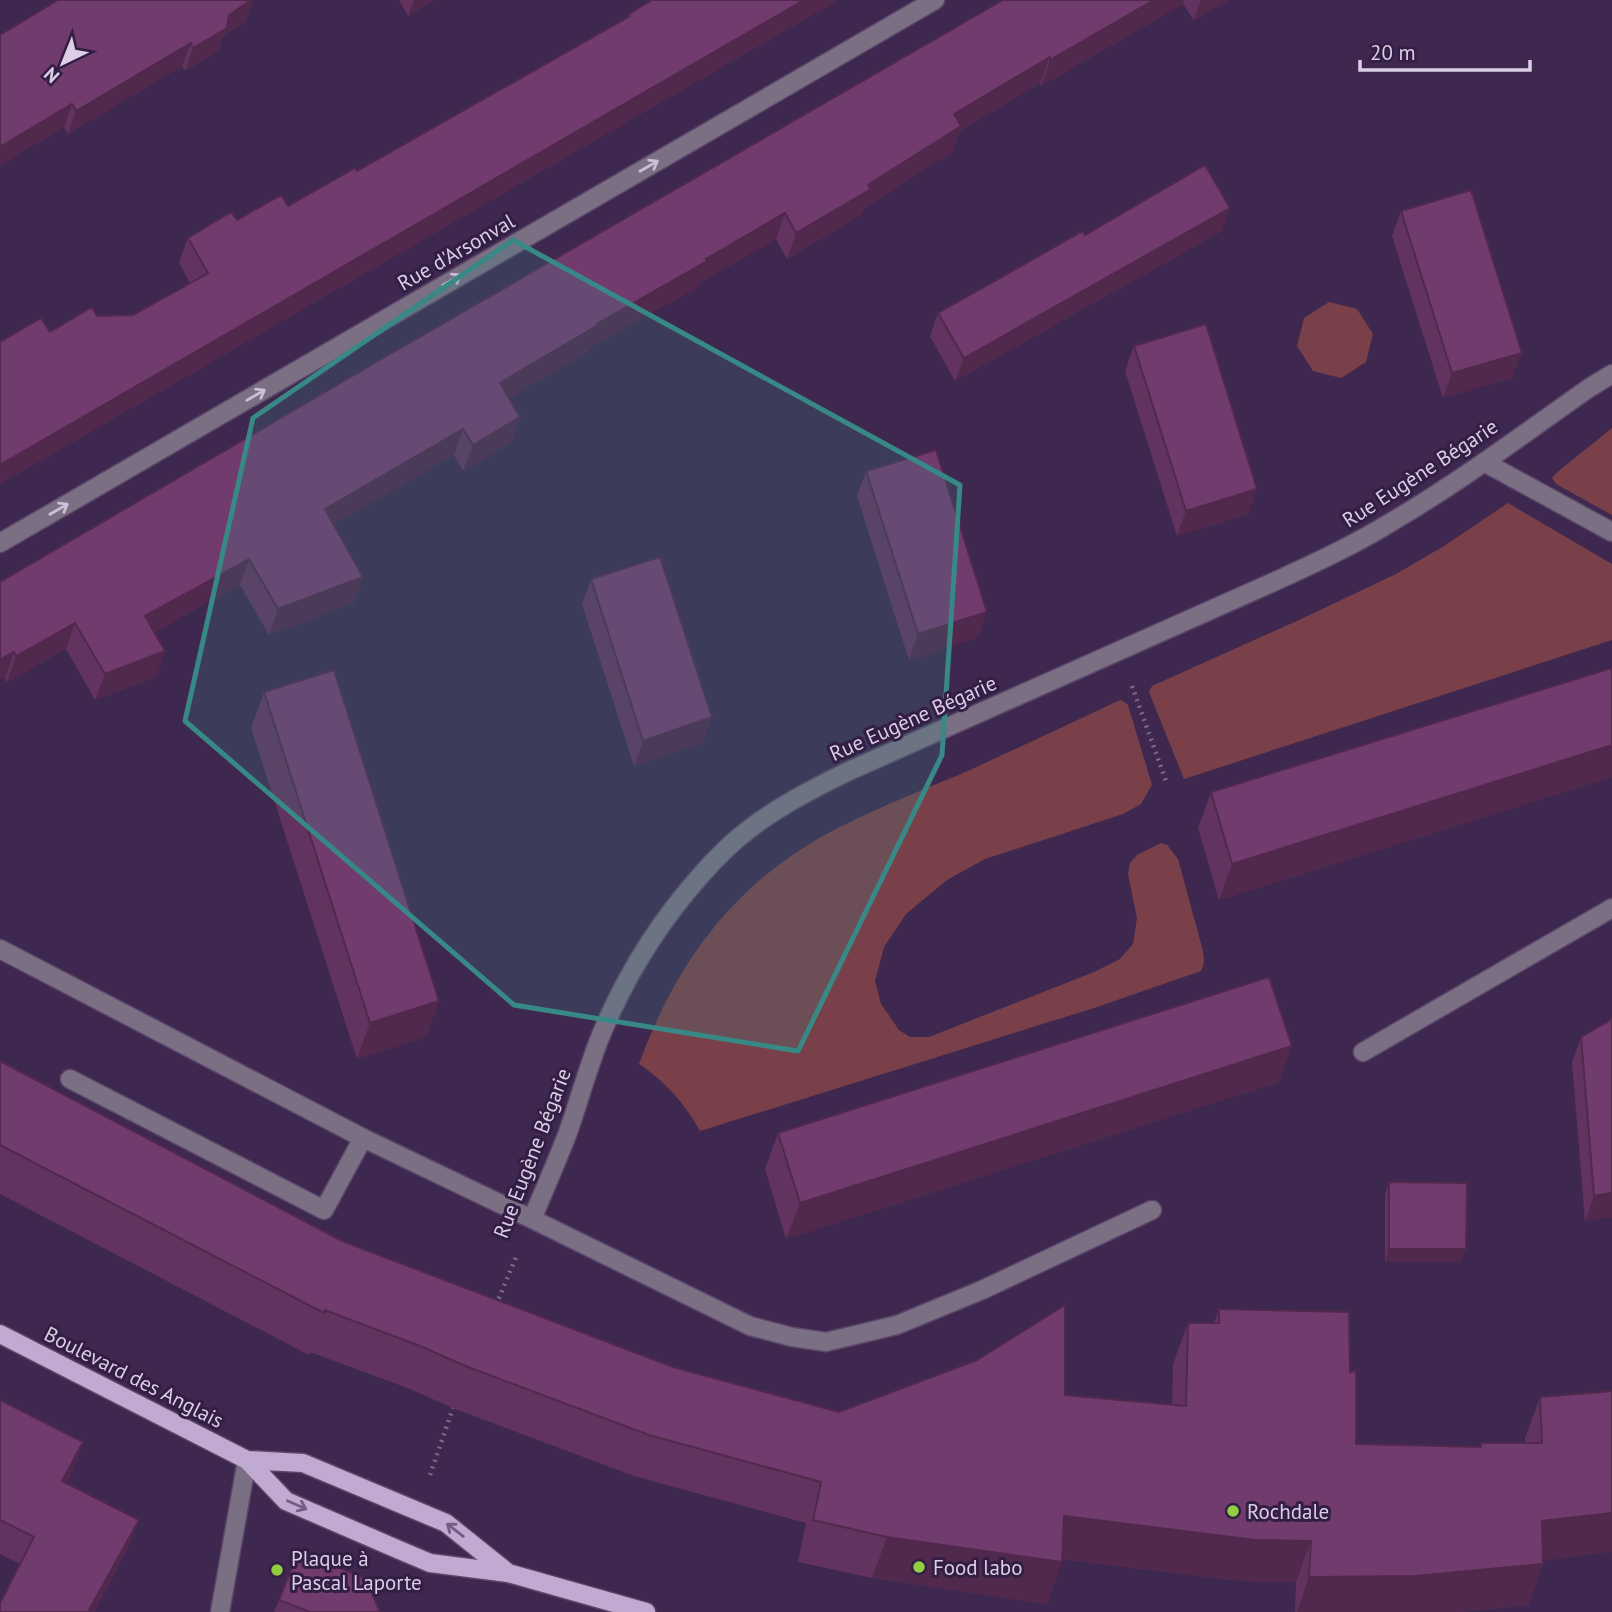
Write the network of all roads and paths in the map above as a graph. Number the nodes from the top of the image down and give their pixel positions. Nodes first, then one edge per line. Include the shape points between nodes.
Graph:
1 (935, 0) edge
2 (1612, 374) edge
3 (1484, 462) junction
4 (1612, 532) edge
5 (0, 543) edge
6 (1132, 685) dead end
7 (1167, 784) dead end
8 (1612, 908) edge
9 (0, 950) edge
10 (1363, 1052) dead end
11 (70, 1079) dead end
12 (363, 1138) junction
13 (1152, 1210) dead end
14 (532, 1219) junction
15 (491, 1317) edge
16 (0, 1334) edge
17 (247, 1460) junction
18 (508, 1573) junction
19 (220, 1612) edge
20 (646, 1612) edge

5 -> 1 street, Rue d'Arsonval
2 - 3 street, Rue Eugène Bégarie
3 - 4 street
3 - 14 street, Rue Eugène Bégarie via 1344,549 849,771 809,790 747,831 693,885 634,966 600,1039
6 - 7 path
8 - 10 street
9 - 12 street
11 - 12 street via 324,1210
12 - 14 street
13 - 14 street via 897,1325 826,1342 750,1326
14 - 15 path, Rue Eugène Bégarie
16 - 17 main road, Boulevard des Anglais
18 -> 17 main road, Boulevard des Anglais via 436,1518 303,1463
17 -> 18 main road, Boulevard des Anglais via 286,1501 430,1563
17 - 19 street
18 - 20 main road, Boulevard des Anglais

